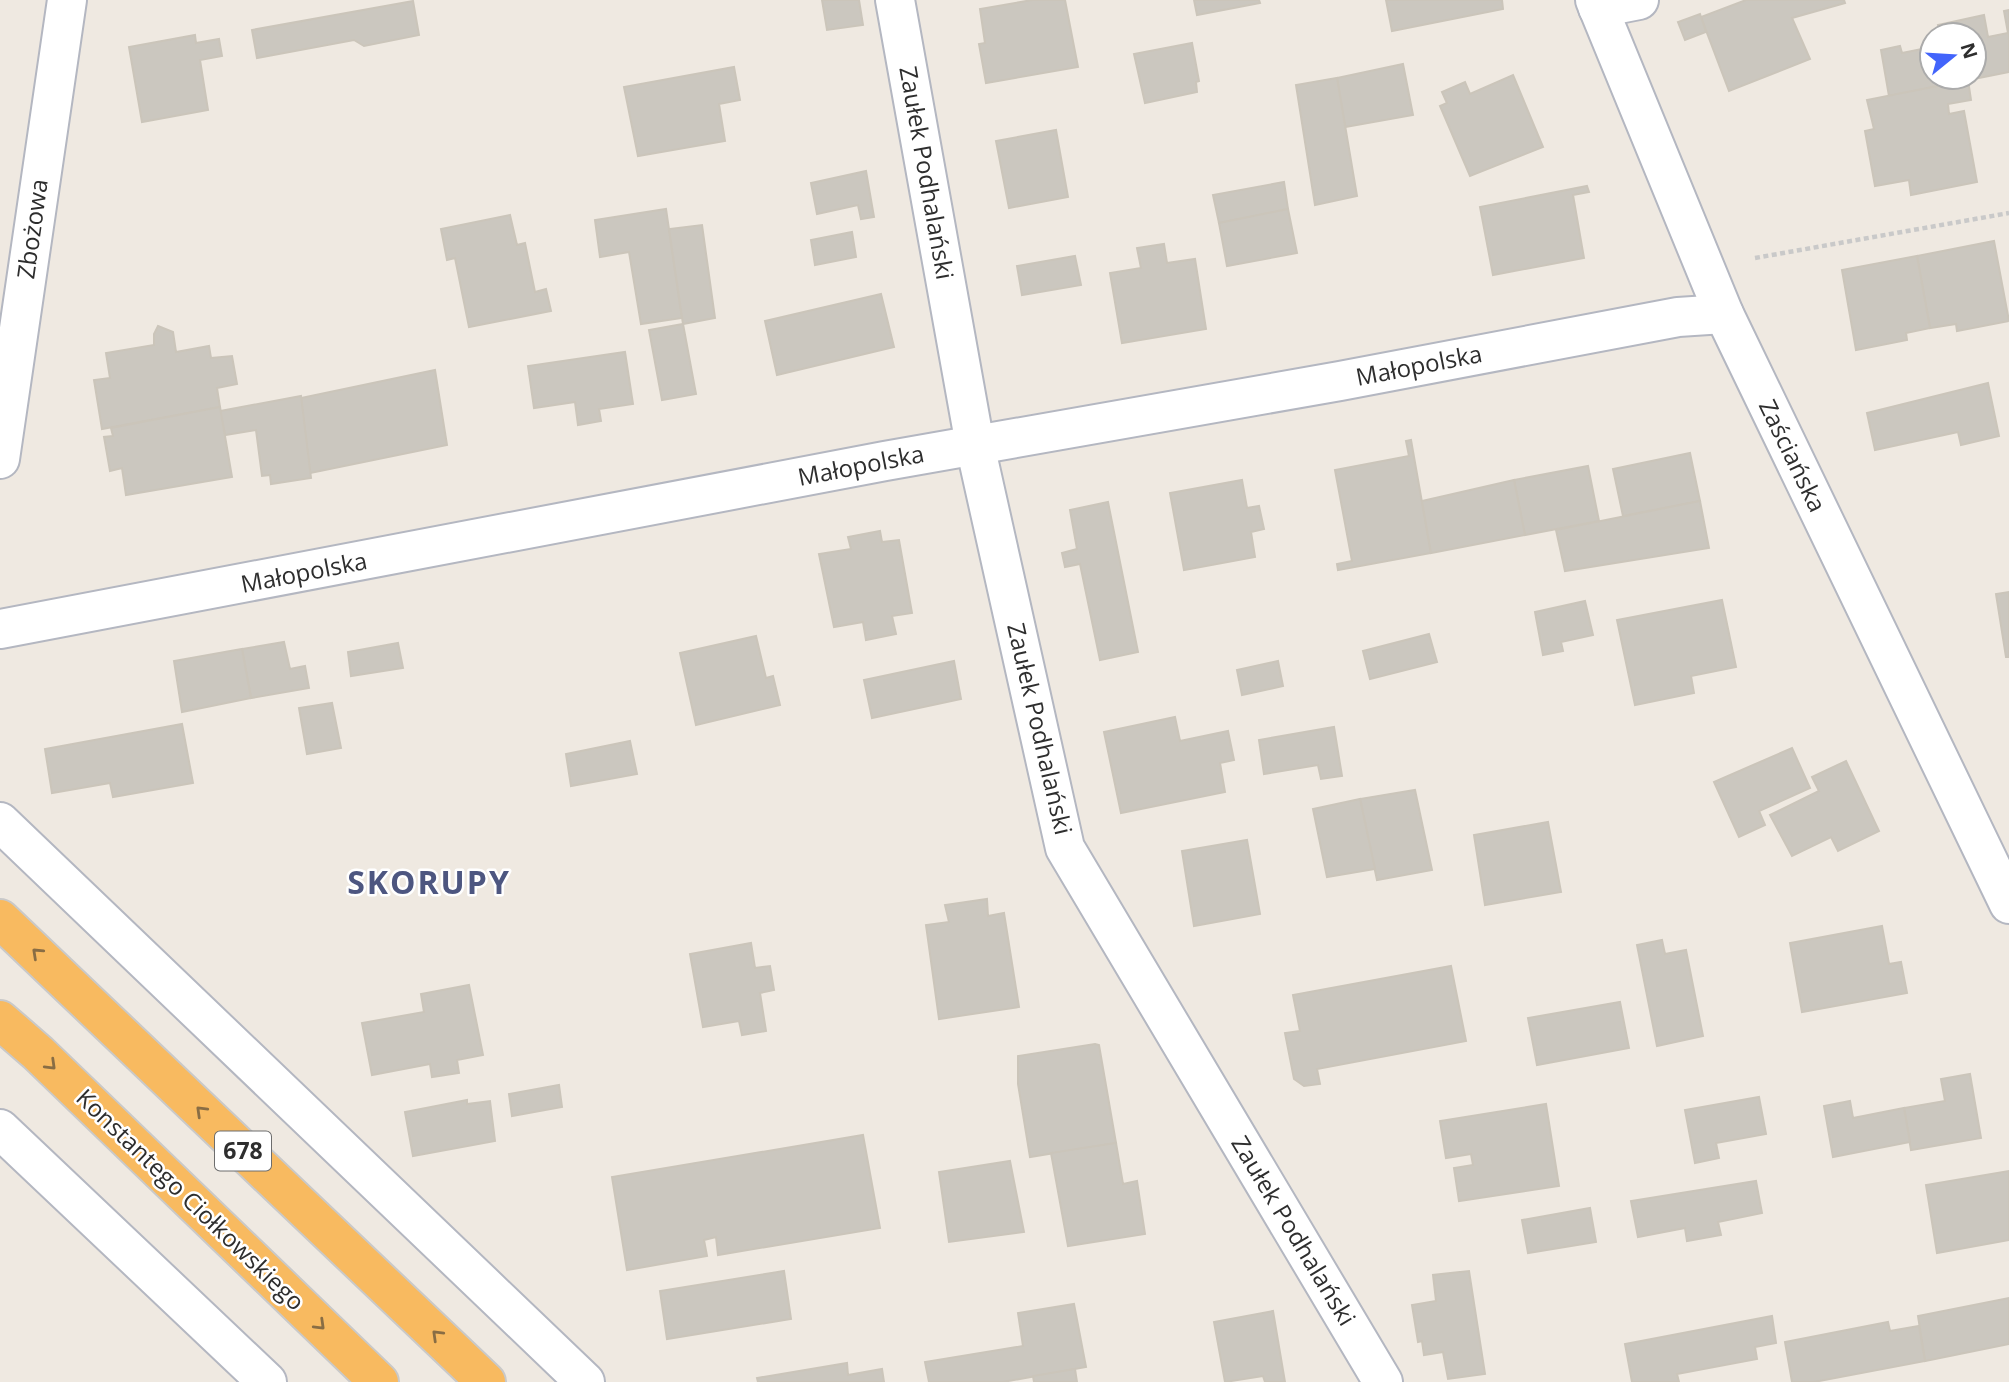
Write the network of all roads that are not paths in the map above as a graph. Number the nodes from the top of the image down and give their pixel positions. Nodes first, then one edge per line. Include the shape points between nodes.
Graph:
1 (67, 0) edge
2 (895, 0) edge
3 (1639, 0) edge
4 (1596, 4) edge
5 (1724, 314) junction
6 (975, 445) junction
7 (0, 459) edge
8 (0, 629) edge
9 (0, 822) edge
10 (2009, 904) edge
11 (0, 919) edge
12 (0, 1020) edge
13 (0, 1129) edge
14 (267, 1382) edge
15 (379, 1382) edge
16 (486, 1382) edge
17 (585, 1382) edge
18 (1383, 1382) edge

1 - 7 street, Zbożowa
2 - 6 street, Zaułek Podhalański
3 - 4 street
4 - 5 street, Zaściańska
5 - 6 street, Małopolska via 1678,317
5 - 10 street, Zaściańska
6 - 8 street, Małopolska
6 - 18 street, Zaułek Podhalański via 1065,848
9 - 17 street
16 -> 11 highway, 678
12 -> 15 highway, Konstantego Ciołkowskiego
13 - 14 street

